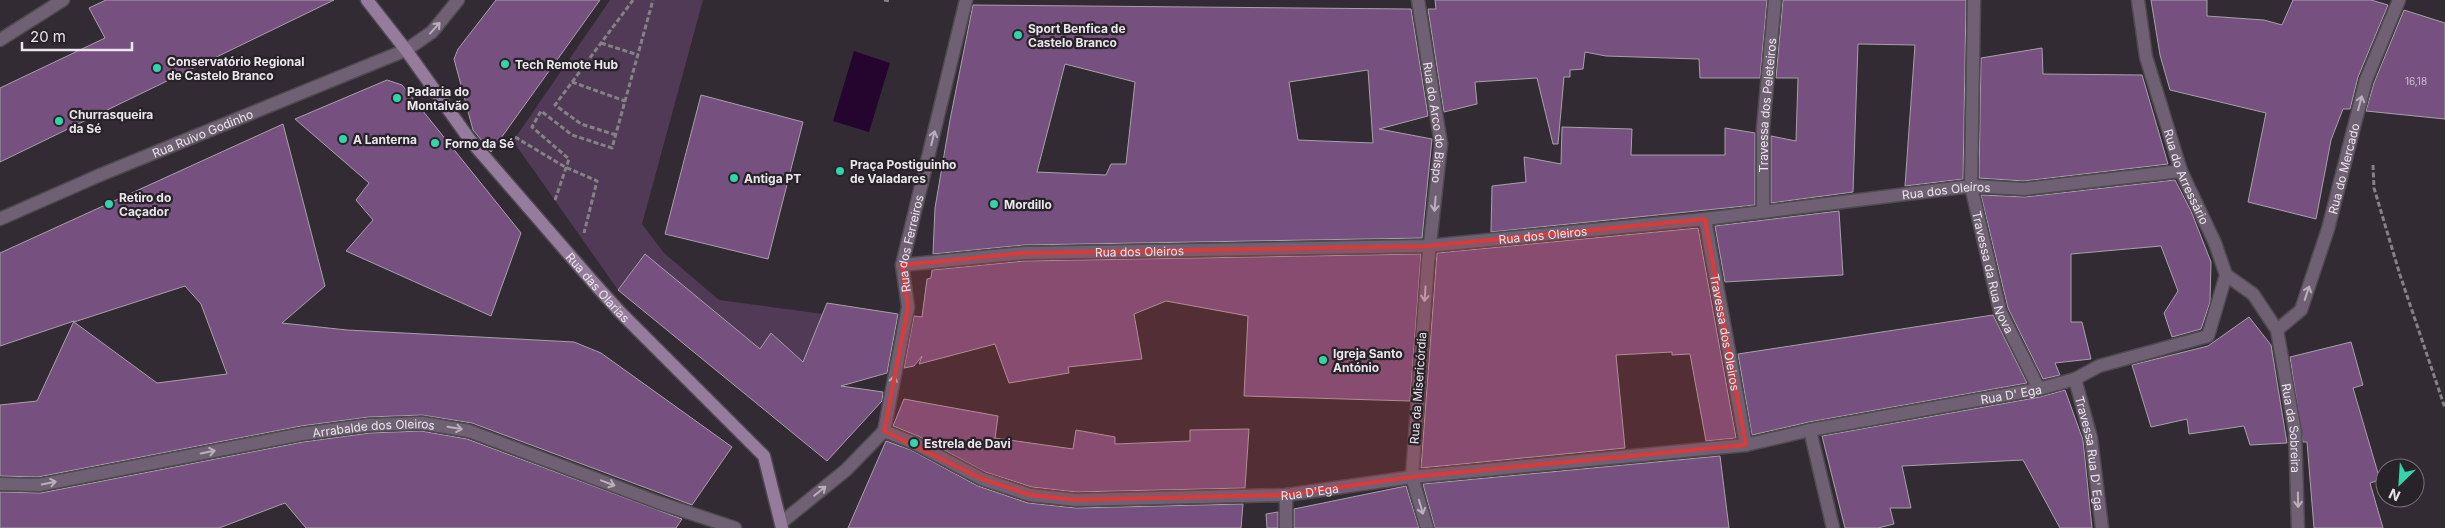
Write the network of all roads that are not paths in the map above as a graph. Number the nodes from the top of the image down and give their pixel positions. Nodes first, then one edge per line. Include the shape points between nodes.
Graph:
1 (63, 0) edge
2 (367, 0) edge
3 (458, 0) edge
4 (966, 0) edge
5 (1418, 0) edge
6 (1775, 0) edge
7 (1974, 0) edge
8 (2138, 0) edge
9 (2398, 0) edge
10 (0, 40) edge
11 (406, 50) junction
12 (2181, 171) junction
13 (1971, 186) junction
14 (1763, 210) junction
15 (0, 219) edge
16 (1705, 219) junction
17 (1431, 246) junction
18 (902, 265) junction
19 (2226, 275) junction
20 (2278, 330) junction
21 (2075, 380) junction
22 (2039, 389) junction
23 (1810, 430) junction
24 (884, 431) junction
25 (1746, 445) junction
26 (1412, 477) junction
27 (0, 484) edge
28 (1286, 494) junction
29 (782, 525) edge
30 (735, 528) edge
31 (1286, 528) edge
32 (1426, 528) edge
33 (1834, 528) edge
34 (2102, 528) edge
35 (2298, 528) edge

1 - 10 street
2 - 11 main road, Rua das Olarias
11 -> 3 street, Rua Ruivo Godinho via 432,32
18 -> 4 street, Rua dos Ferreiros
5 -> 17 street, Rua do Arco do Bispo via 1441,144
6 - 14 street, Travessa dos Peleteiros via 1763,128
7 - 13 street, Travessa da Rua Nova
8 - 12 street, Rua do Arressário via 2146,57
20 -> 9 street, Rua do Mercado via 2301,310 2328,229 2366,80
11 - 15 street, Rua Ruivo Godinho
11 - 29 main road, Rua das Olarias via 470,140 598,288 764,456
12 - 13 street, Rua dos Oleiros via 2024,189
12 - 19 street, Rua do Arressário via 2215,243
13 - 14 street, Rua dos Oleiros
13 - 22 street, Travessa da Rua Nova via 2000,311
14 - 16 street, Rua dos Oleiros
16 - 17 street, Rua dos Oleiros
16 - 25 street, Travessa dos Oleiros
17 - 18 street, Rua dos Oleiros via 1024,253
17 -> 26 street, Rua da Misericórdia
24 -> 18 street, Rua dos Ferreiros via 908,306
19 - 20 street via 2253,294
19 - 21 street, Rua D' Ega via 2208,336 2099,366
20 -> 35 street, Rua da Sobreira via 2295,432
21 - 22 street, Rua D' Ega
21 - 34 street, Travessa Rua D' Ega via 2090,438
22 - 23 street, Rua D' Ega
23 - 25 street, Rua D' Ega
23 - 33 street
24 - 28 street, Rua D'Ega via 982,479 1030,495 1076,500
29 -> 24 street via 846,470
25 - 26 street, Rua D'Ega
26 - 28 street, Rua D'Ega
26 -> 32 street, Rua da Misericórdia
27 -> 30 street, Arrabalde dos Oleiros via 39,485 302,434 369,425 422,424 469,431
28 - 31 street

